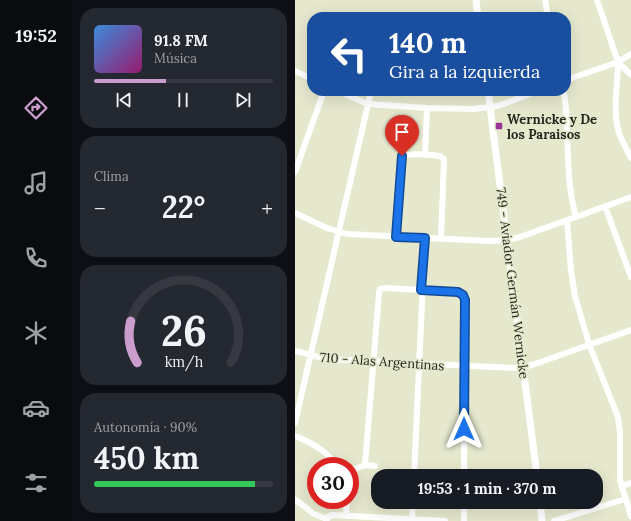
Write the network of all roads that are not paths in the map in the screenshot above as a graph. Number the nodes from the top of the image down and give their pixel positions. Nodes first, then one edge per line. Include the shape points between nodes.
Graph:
1 (476, 0) edge
2 (545, 0) edge
3 (597, 0) edge
4 (477, 12) edge
5 (548, 12) edge
6 (631, 54) edge
7 (618, 62) junction
8 (295, 71) edge
9 (631, 75) edge
10 (307, 77) edge
11 (571, 78) edge
12 (322, 96) edge
13 (350, 96) edge
14 (370, 96) edge
15 (489, 96) edge
16 (524, 96) edge
17 (564, 96) edge
18 (368, 104) junction
19 (490, 107) junction
20 (427, 108) junction
21 (425, 155) junction
22 (631, 158) edge
23 (295, 172) edge
24 (631, 197) edge
25 (605, 206) junction
26 (295, 212) edge
27 (576, 217) junction
28 (567, 220) junction
29 (339, 232) junction
30 (396, 237) junction
31 (425, 238) junction
32 (441, 239) junction
33 (508, 240) junction
34 (631, 277) edge
35 (421, 290) junction
36 (631, 330) edge
37 (589, 344) junction
38 (295, 351) edge
39 (311, 356) junction
40 (373, 362) junction
41 (418, 364) junction
42 (464, 366) junction
43 (524, 367) junction
44 (295, 423) edge
45 (295, 436) edge
46 (330, 457) edge
47 (365, 465) junction
48 (375, 466) dead end
49 (359, 467) edge
50 (414, 469) edge
51 (464, 469) edge
52 (536, 469) edge
53 (631, 483) edge
54 (621, 486) junction
55 (295, 499) edge
56 (625, 499) junction
57 (346, 509) edge
58 (413, 509) edge
59 (464, 509) edge
60 (541, 509) edge
61 (631, 513) edge
62 (346, 516) junction
63 (364, 519) edge
64 (326, 520) edge
65 (412, 520) edge
66 (445, 521) edge
67 (464, 521) edge
68 (542, 521) edge
69 (554, 521) edge

1 - 4 street
2 - 5 street
3 - 7 street
6 - 7 street
7 - 9 street
7 - 11 street
7 - 22 street via 615,105 617,123 619,134
8 - 10 street
12 - 23 street
13 - 18 street
14 - 18 street
15 - 19 street, 749 - Aviador Germán Wernicke
16 - 19 street
17 - 27 street via 572,203
18 - 20 street
18 - 29 street
19 - 20 street
19 - 33 street, 749 - Aviador Germán Wernicke
20 - 21 street
21 - 30 street via 402,156
21 - 32 street via 443,158
24 - 25 street
25 - 27 street
25 - 34 street
26 - 29 street
27 - 28 street
28 - 33 street
28 - 37 street via 575,296
29 - 30 street
29 - 39 street
30 - 31 street
31 - 32 street
31 - 35 street
32 - 33 street
33 - 43 street, 749 - Aviador Germán Wernicke
35 - 40 street via 380,289
35 - 41 street
35 - 42 street via 458,292 463,295
36 - 37 street, 710 - Alas Argentinas
37 - 43 street, 710 - Alas Argentinas
37 - 54 street via 618,417
38 - 39 street, 710 - Alas Argentinas
39 - 40 street, 710 - Alas Argentinas
39 - 44 street
40 - 41 street, 710 - Alas Argentinas
40 - 47 street
41 - 42 street, 710 - Alas Argentinas
41 - 50 street
42 - 43 street, 710 - Alas Argentinas
42 - 51 street
43 - 52 street, 749 - Aviador Germán Wernicke
45 - 46 street via 320,448
47 - 48 street
47 - 49 street
53 - 54 street
54 - 56 street
55 - 64 street
56 - 61 street
56 - 69 street
57 - 62 street
58 - 65 street
59 - 67 street
60 - 68 street
62 - 63 street
62 - 64 street via 333,515
63 - 65 street
65 - 66 street

